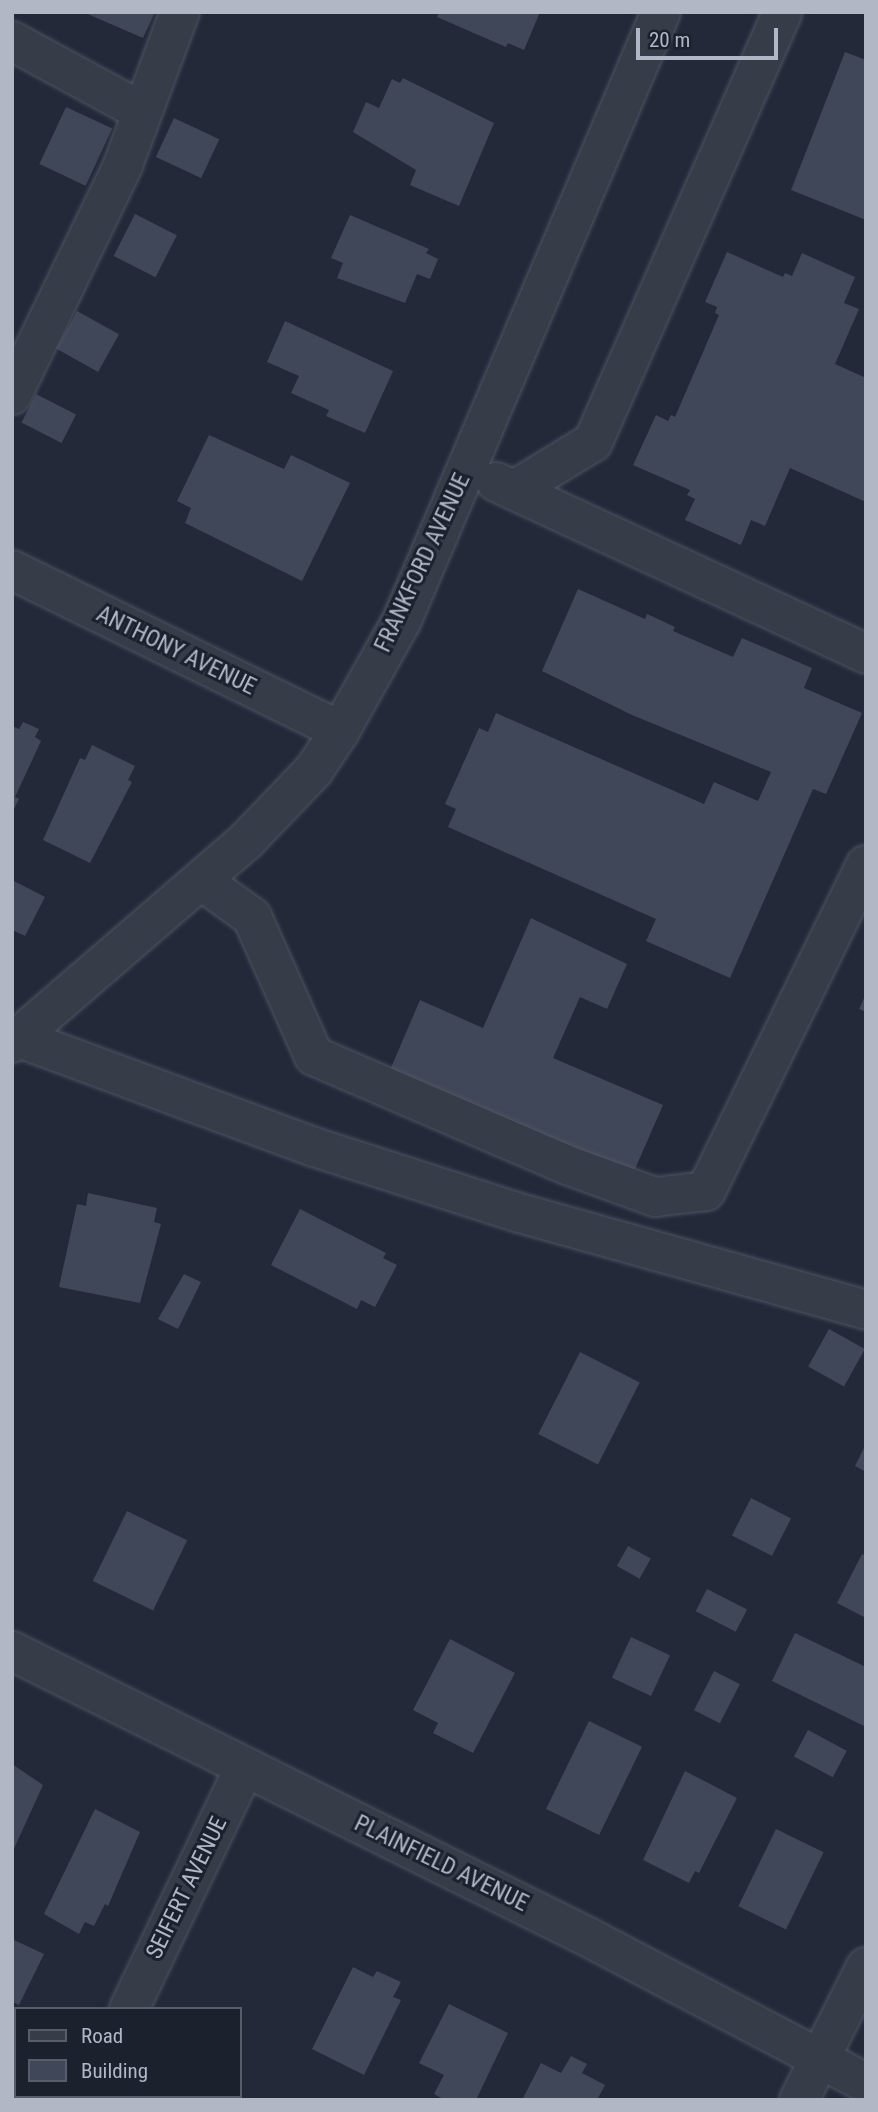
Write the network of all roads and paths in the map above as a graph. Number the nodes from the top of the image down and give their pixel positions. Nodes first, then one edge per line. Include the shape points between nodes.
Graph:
1 (180, 12) edge
2 (661, 12) edge
3 (783, 12) edge
4 (12, 41) edge
5 (141, 111) junction
6 (12, 395) edge
7 (467, 469) junction
8 (514, 490) junction
9 (12, 570) edge
10 (866, 654) edge
11 (340, 731) junction
12 (866, 865) edge
13 (201, 881) junction
14 (15, 1040) edge
15 (866, 1310) edge
16 (12, 1651) edge
17 (245, 1767) junction
18 (866, 1967) edge
19 (130, 2007) edge
20 (818, 2060) junction
21 (866, 2084) edge
22 (799, 2100) edge

1 - 5 street
2 - 7 street, FRANKFORD AVENUE
3 - 8 street via 593,442
4 - 5 street
5 - 6 street via 123,166
7 - 8 street
7 - 11 street, FRANKFORD AVENUE via 402,620
8 - 10 street
9 - 11 street, ANTHONY AVENUE
11 - 13 street, FRANKFORD AVENUE via 314,770
12 - 13 street via 706,1191 655,1197 567,1165 314,1056 252,917
13 - 14 street, FRANKFORD AVENUE
14 - 15 street via 314,1147 490,1204
16 - 17 street, PLAINFIELD AVENUE
17 - 19 street, SEIFERT AVENUE
17 - 20 street, PLAINFIELD AVENUE via 588,1937
18 - 20 street
20 - 21 street, PLAINFIELD AVENUE
20 - 22 street

